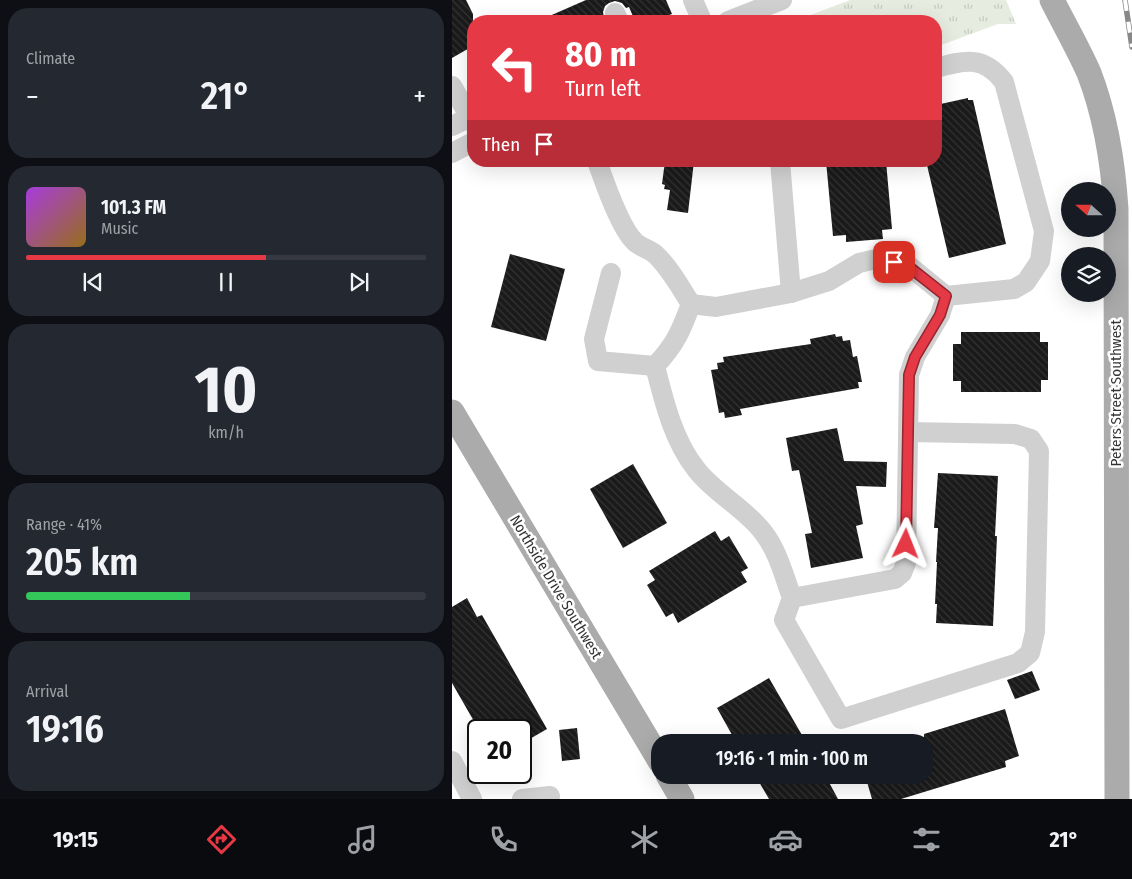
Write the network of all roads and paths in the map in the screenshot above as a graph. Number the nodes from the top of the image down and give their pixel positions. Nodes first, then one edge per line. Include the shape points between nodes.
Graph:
1 (693, 0) edge
2 (782, 0) edge
3 (1052, 0) edge
4 (699, 15) edge
5 (743, 15) edge
6 (942, 66) edge
7 (452, 86) edge
8 (467, 112) edge
9 (467, 122) edge
10 (452, 126) edge
11 (467, 145) edge
12 (452, 153) edge
13 (599, 167) edge
14 (780, 167) edge
15 (611, 273) dead end
16 (791, 293) junction
17 (946, 296) junction
18 (691, 304) junction
19 (655, 366) junction
20 (452, 412) edge
21 (909, 432) junction
22 (792, 598) junction
23 (651, 746) edge
24 (452, 761) edge
25 (673, 784) edge
26 (550, 796) dead end
27 (472, 799) edge
28 (522, 799) edge
29 (682, 799) edge
30 (1118, 799) edge

1 - 4 street
2 - 5 street
3 - 30 main road, Peters Street Southwest via 1088,73 1104,118 1113,166 1116,219
6 - 17 street via 961,61 977,62 996,71 1004,82 1044,231 1040,261 1026,282 1014,289
7 - 8 street
9 - 10 street
11 - 12 street
13 - 18 street via 609,195 635,242 654,252
14 - 16 street
15 - 19 street via 594,339 598,361
16 - 17 street via 829,281 859,263 880,258 908,266
16 - 18 street via 716,307
17 - 21 street via 940,315 915,357 909,375
18 - 19 street via 671,349
19 - 22 street via 669,416 682,447 696,470 762,530 775,549
20 - 23 main road, Northside Drive Southwest
21 - 22 street via 906,563 902,573 895,579
21 - 22 street via 1015,434 1031,439 1039,451 1035,632 1030,653 1018,663 841,719 784,620
24 - 27 street
25 - 29 main road
26 - 28 street

